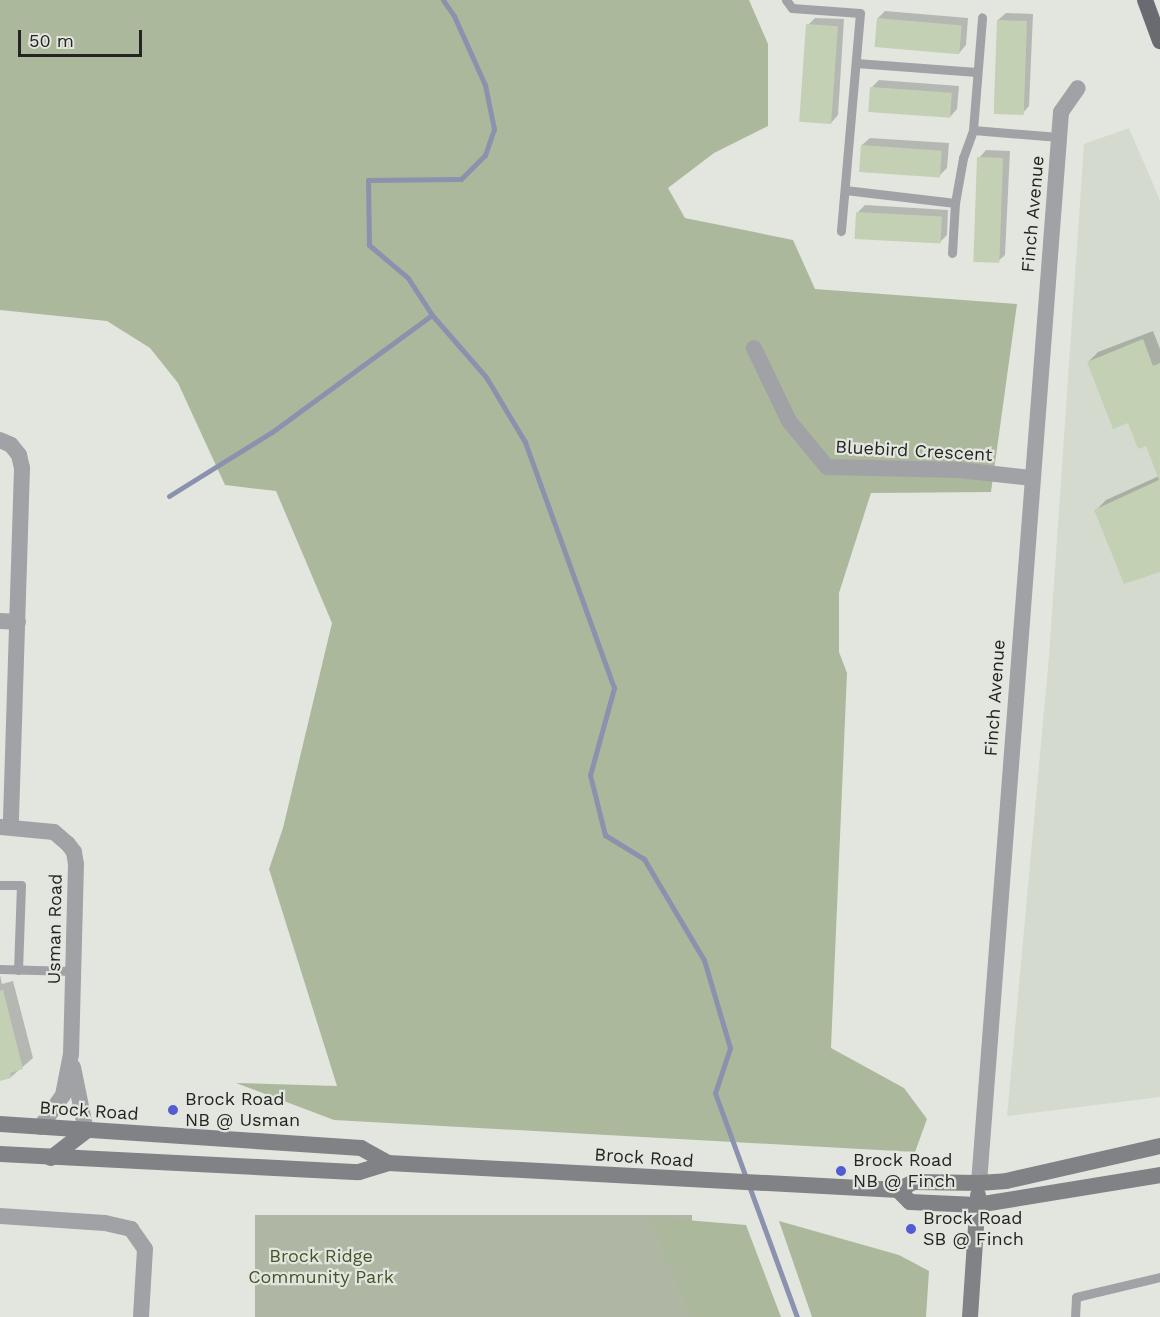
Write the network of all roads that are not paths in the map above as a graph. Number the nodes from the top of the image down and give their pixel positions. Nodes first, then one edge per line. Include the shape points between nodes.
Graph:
1 (786, 0) edge
2 (1145, 0) edge
3 (982, 17) dead end
4 (1160, 41) edge
5 (856, 63) junction
6 (977, 72) junction
7 (1078, 88) dead end
8 (974, 130) junction
9 (1059, 137) junction
10 (845, 190) junction
11 (955, 203) junction
12 (841, 231) dead end
13 (952, 253) dead end
14 (754, 348) dead end
15 (0, 440) edge
16 (1031, 478) junction
17 (0, 621) edge
18 (18, 622) junction
19 (6, 827) edge
20 (0, 885) edge
21 (0, 969) edge
22 (18, 970) junction
23 (74, 970) junction
24 (71, 1054) junction
25 (0, 1124) edge
26 (40, 1127) junction
27 (86, 1131) junction
28 (1160, 1146) edge
29 (0, 1154) edge
30 (51, 1158) junction
31 (388, 1163) junction
32 (1160, 1175) edge
33 (979, 1183) junction
34 (898, 1190) junction
35 (977, 1205) junction
36 (0, 1216) edge
37 (1160, 1277) edge
38 (141, 1317) edge
39 (970, 1317) edge
40 (1075, 1317) edge

1 - 5 lane via 792,8 860,13
2 - 4 main road
3 - 6 lane
5 - 6 lane
5 - 10 lane
6 - 8 lane
7 - 9 street, Finch Avenue via 1061,112
8 - 9 lane
8 - 11 lane via 963,158
9 - 16 street, Finch Avenue
10 - 11 lane
10 - 12 lane
11 - 13 lane
14 - 16 street, Bluebird Crescent via 789,422 827,466 959,470
15 - 18 street via 19,455 22,468
16 - 33 street, Finch Avenue
17 - 18 street
18 - 19 street
19 - 23 street, Usman Road via 54,832 74,852
20 - 22 lane via 21,885
21 - 22 lane
22 - 23 lane
23 - 24 street, Usman Road
24 - 26 street, Usman Road via 63,1095
24 - 27 street, Usman Road
25 - 26 main road, Brock Road
26 - 27 main road, Brock Road
27 - 30 main road
27 - 31 main road, Brock Road via 361,1148
28 - 33 main road, Brock Road via 1006,1181
29 - 30 main road, Brock Road
30 - 31 main road, Brock Road via 359,1172
31 - 34 main road, Brock Road
32 - 35 main road, Brock Road
33 - 34 main road, Brock Road via 914,1182
33 - 35 main road, Finch Avenue
34 - 35 main road, Brock Road via 910,1202
35 - 39 main road, Finch Avenue
36 - 38 street via 105,1223 131,1229 145,1249
37 - 40 lane via 1076,1297

